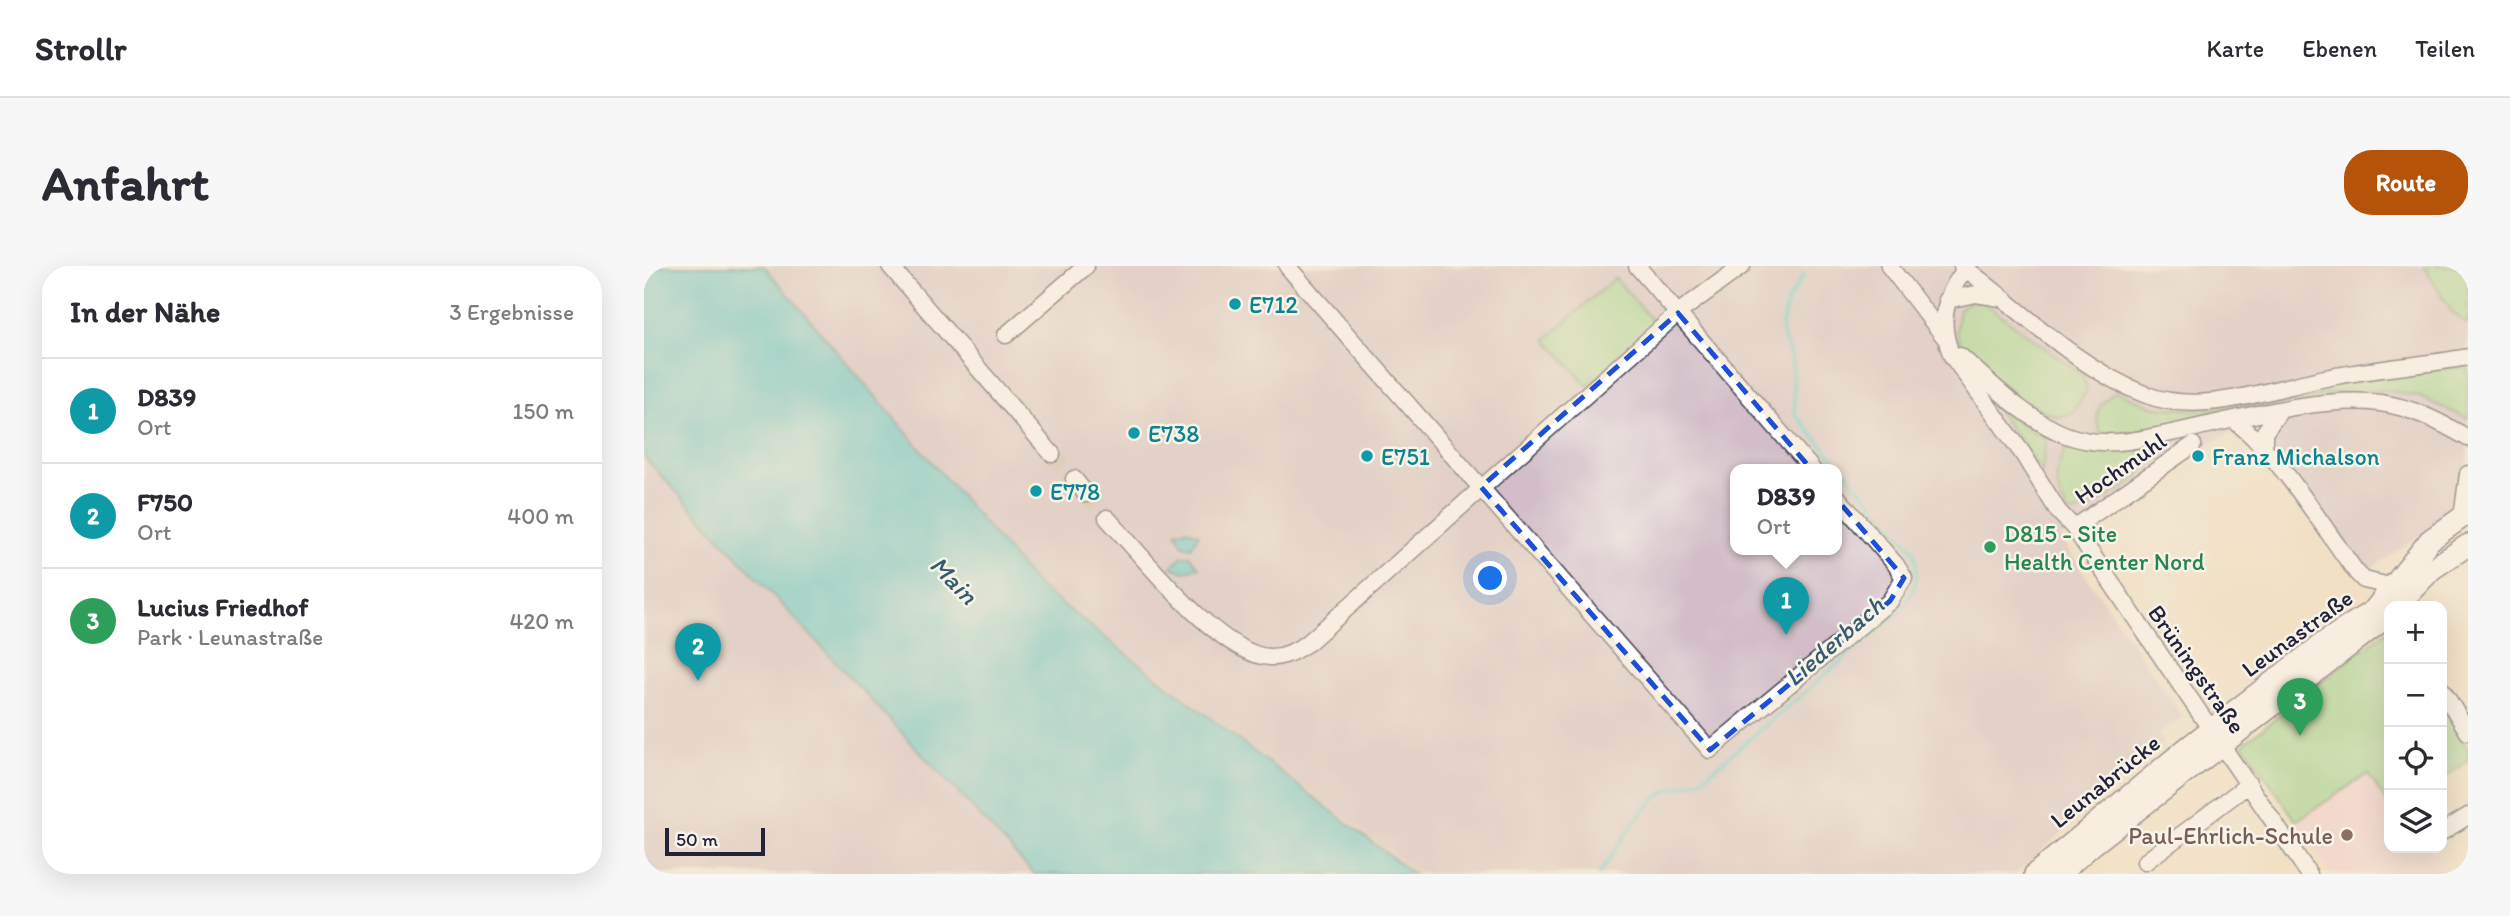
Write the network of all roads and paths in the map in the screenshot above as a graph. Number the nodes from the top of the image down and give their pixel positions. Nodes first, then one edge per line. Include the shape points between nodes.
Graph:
1 (890, 266) edge
2 (1086, 266) edge
3 (1287, 266) edge
4 (1637, 266) edge
5 (1742, 266) edge
6 (1889, 266) edge
7 (1964, 267) edge
8 (2004, 298) junction
9 (1947, 300) junction
10 (1678, 313) junction
11 (1006, 335) dead end
12 (1944, 337) junction
13 (2468, 357) edge
14 (2279, 412) junction
15 (2234, 420) junction
16 (2468, 438) edge
17 (2193, 445) dead end
18 (2264, 451) junction
19 (1052, 454) tunnel mouth
20 (1808, 464) edge
21 (2468, 474) edge
22 (1074, 479) tunnel mouth
23 (1480, 487) junction
24 (1086, 494) tunnel mouth
25 (1842, 503) edge
26 (2465, 515) edge
27 (1107, 517) tunnel mouth
28 (2074, 528) junction
29 (2468, 545) edge
30 (2392, 601) edge
31 (2396, 601) edge
32 (2397, 601) edge
33 (2384, 611) edge
34 (2447, 698) edge
35 (2468, 732) edge
36 (2216, 737) junction
37 (2249, 784) junction
38 (2468, 816) edge
39 (2447, 829) edge
40 (2145, 862) dead end
41 (2061, 866) edge
42 (2035, 874) edge
43 (2309, 874) edge

1 - 19 street
2 - 11 street
3 - 23 street
4 - 10 street
5 - 10 street
6 - 12 street
7 - 8 street
7 - 9 street
8 - 9 street via 1976,294
8 - 13 street via 2094,369 2164,401 2213,401 2336,376
9 - 12 street
10 - 20 street
10 - 23 street
12 - 15 street via 2010,400 2066,435 2124,443
12 - 28 street, Brüningstraße via 1952,356
14 - 15 street
14 - 16 street via 2379,402 2416,412
14 - 18 street via 2264,433
15 - 18 street
17 - 28 street, Hochmuhl
18 - 30 street via 2364,580
21 - 26 street
22 - 24 street
23 - 25 street via 1710,750 1890,601 1900,587 1904,578 1896,565
23 - 27 street via 1309,642 1287,655 1270,657 1231,641 1187,606
26 - 31 main road, Leunastraße via 2430,540
28 - 36 street, Brüningstraße
29 - 32 main road, Leunastraße via 2432,569
33 - 36 main road, Leunastraße
34 - 35 street
36 - 37 street, Brüningstraße
36 - 41 main road, Leunabrücke
37 - 40 street
37 - 43 street, Brüningstraße
38 - 39 street
41 - 42 main road, Leunabrücke

